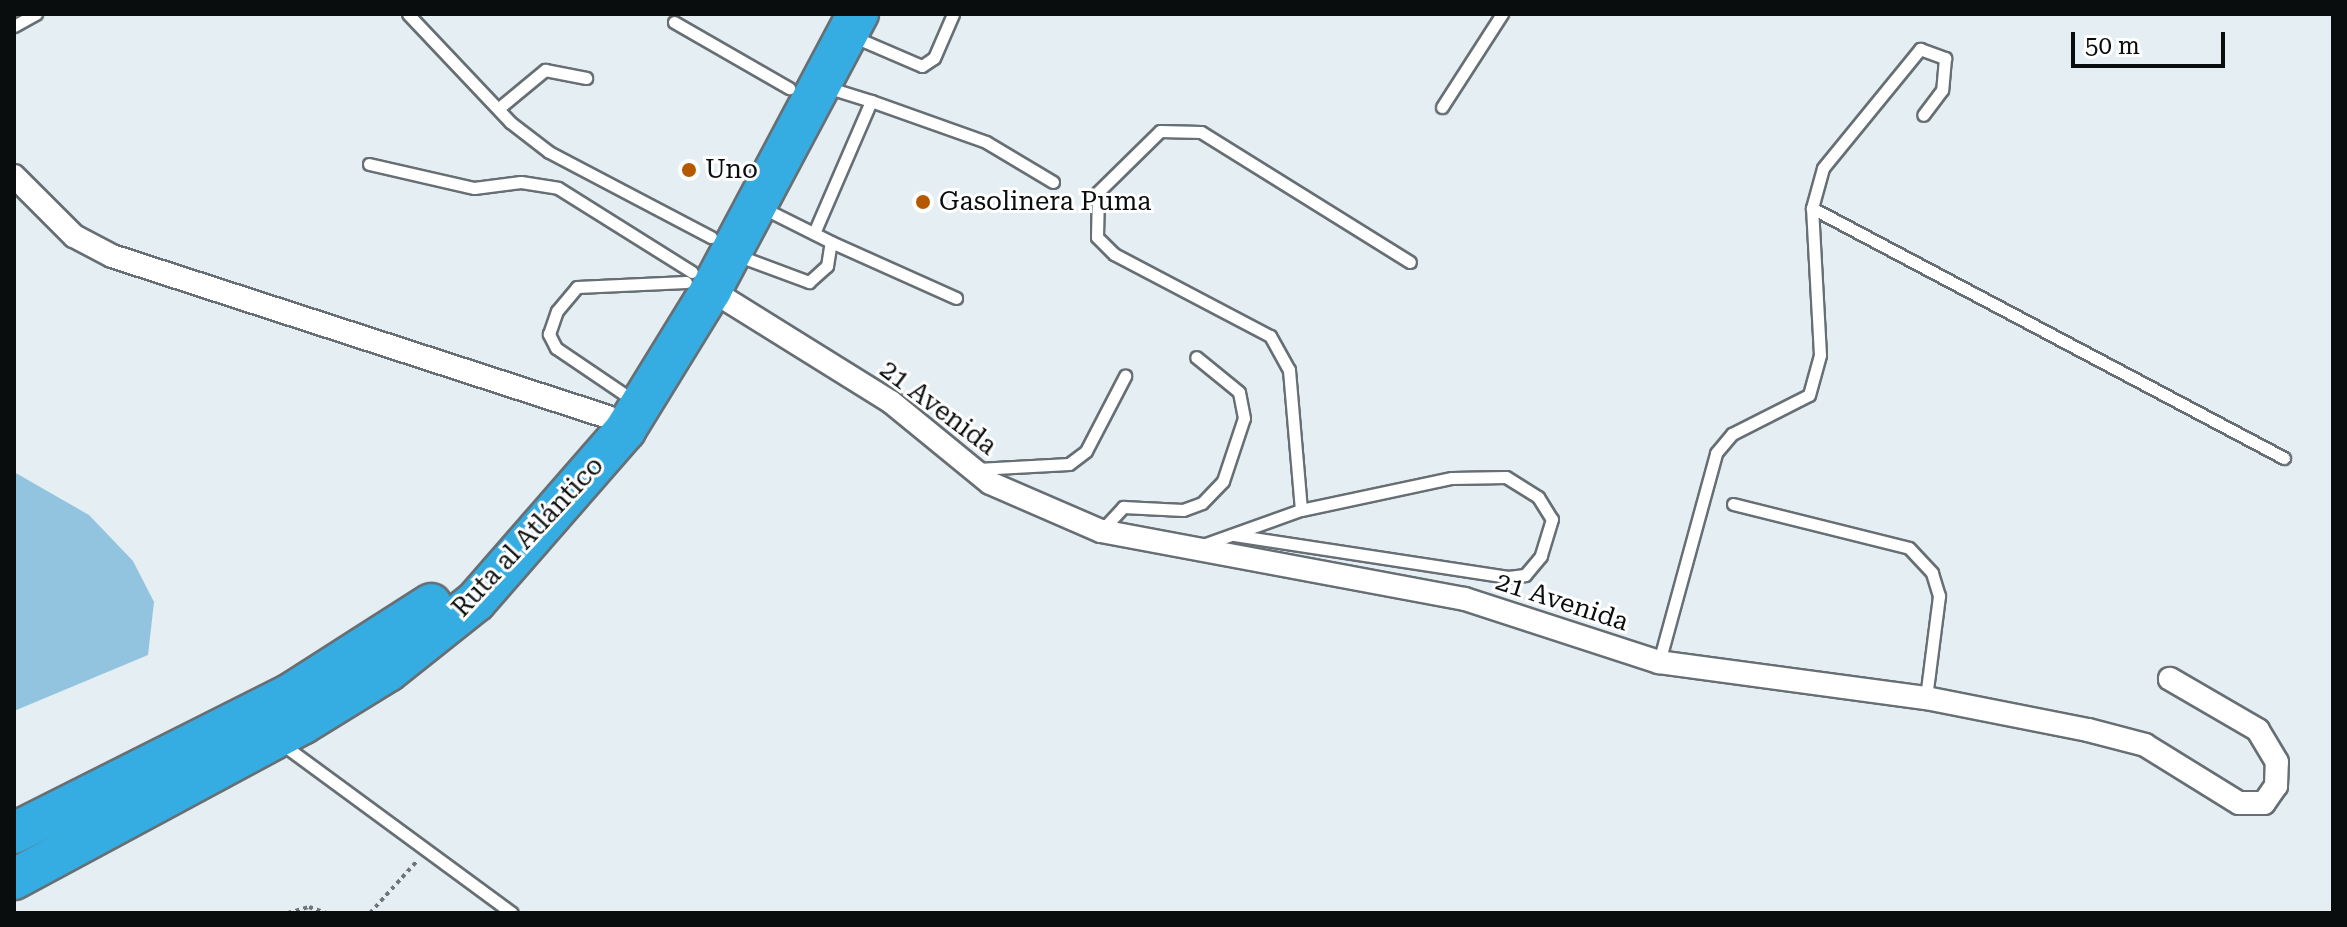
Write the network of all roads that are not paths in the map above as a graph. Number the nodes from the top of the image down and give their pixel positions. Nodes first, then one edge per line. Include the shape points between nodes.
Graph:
1 (36, 14) edge
2 (408, 14) edge
3 (953, 14) edge
4 (1502, 14) edge
5 (845, 21) edge
6 (674, 22) dead end
7 (14, 26) edge
8 (586, 78) dead end
9 (804, 86) junction
10 (871, 101) junction
11 (1442, 107) dead end
12 (499, 108) junction
13 (1923, 115) dead end
14 (369, 164) dead end
15 (14, 176) edge
16 (1053, 182) dead end
17 (757, 205) junction
18 (1812, 208) junction
19 (814, 233) junction
20 (831, 242) junction
21 (721, 245) junction
22 (1410, 262) dead end
23 (696, 281) junction
24 (956, 298) dead end
25 (1196, 357) dead end
26 (1125, 376) dead end
27 (616, 405) junction
28 (2284, 458) dead end
29 (973, 468) junction
30 (1733, 504) dead end
31 (1301, 510) junction
32 (1101, 531) junction
33 (1234, 535) junction
34 (1191, 549) junction
35 (410, 622) junction
36 (1659, 662) junction
37 (2170, 679) dead end
38 (1926, 698) junction
39 (275, 739) junction
40 (14, 833) edge
41 (69, 850) junction
42 (14, 855) edge
43 (14, 879) edge
44 (14, 893) edge
45 (512, 913) edge

1 - 7 lane
2 - 12 lane
3 - 5 lane via 934,58 922,66
4 - 11 lane
5 - 9 highway, Ruta al Atlántico
6 - 9 lane
8 - 12 lane via 545,70
9 - 10 lane
9 - 17 highway, Ruta al Atlántico
9 - 21 highway, Ruta al Atlántico
10 - 16 lane via 986,142
10 - 19 lane
12 - 21 lane via 549,152
13 - 18 lane via 1942,90 1945,58 1920,49 1823,168
14 - 23 lane via 474,188 521,182 558,188
15 - 27 street via 74,236 112,256
17 - 19 lane
17 - 21 highway, Ruta al Atlántico
18 - 28 lane
18 - 36 lane via 1820,355 1809,395 1732,434 1716,453
19 - 20 lane
20 - 21 lane via 827,266 809,282
20 - 24 lane
21 - 23 highway, Ruta al Atlántico
22 - 31 lane via 1201,132 1160,131 1098,192 1097,237 1114,254 1270,336 1289,370
23 - 27 highway, Ruta al Atlántico
23 - 27 lane via 577,287 557,311 549,334 556,348
23 - 29 street, 21 Avenida via 891,402
23 - 39 highway, Ruta al Atlántico via 625,430 476,601 388,671
25 - 32 lane via 1239,392 1244,418 1223,481 1202,503 1183,510 1123,507
26 - 29 lane via 1086,451 1069,464
27 - 35 highway, Ruta al Atlántico via 529,512
29 - 32 street, 21 Avenida via 1029,504
30 - 38 lane via 1909,548 1932,573 1939,596
31 - 33 lane
31 - 33 lane via 1452,478 1506,477 1538,497 1552,519 1541,556 1525,575 1508,577
32 - 34 street, 21 Avenida
33 - 34 lane
34 - 36 street, 21 Avenida via 1465,599
35 - 40 highway, Ruta al Atlántico via 231,726
35 - 42 highway via 306,697
36 - 38 street, 21 Avenida
37 - 38 street, 21 Avenida via 2258,730 2277,762 2276,786 2264,803 2214,792 2145,745
39 - 41 highway, Ruta al Atlántico
39 - 45 lane
41 - 43 highway, Ruta al Atlántico
41 - 44 highway

